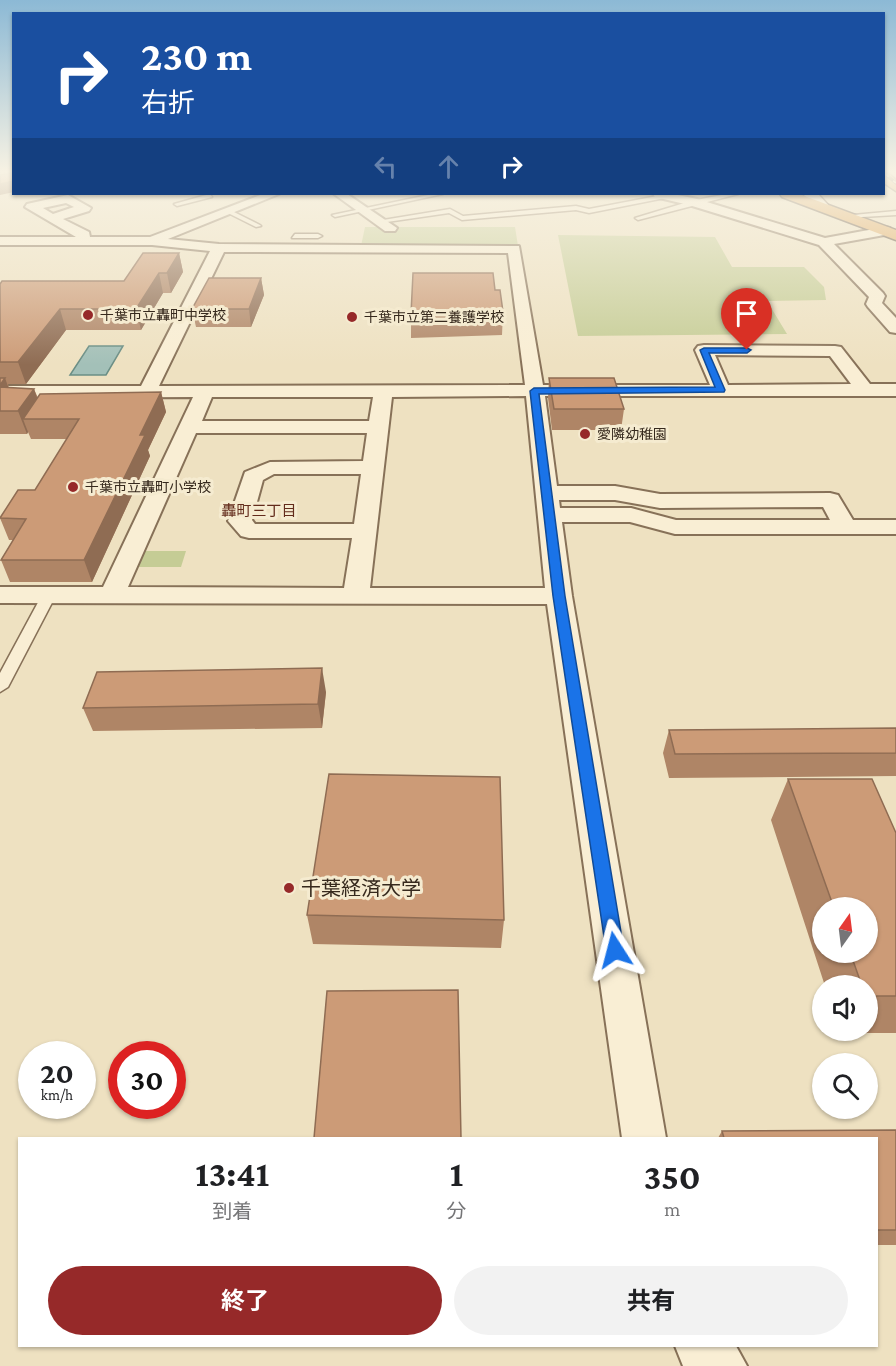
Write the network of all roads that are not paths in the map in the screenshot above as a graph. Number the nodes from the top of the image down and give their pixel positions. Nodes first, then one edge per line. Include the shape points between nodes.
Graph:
1 (83, 237) edge
2 (162, 237) edge
3 (296, 237) edge
4 (317, 237) edge
5 (807, 237) edge
6 (869, 237) edge
7 (0, 241) edge
8 (80, 241) junction
9 (152, 241) junction
10 (306, 242) junction
11 (824, 242) junction
12 (219, 248) junction
13 (894, 323) edge
14 (721, 390) junction
15 (865, 390) junction
16 (896, 390) edge
17 (383, 391) junction
18 (534, 391) junction
19 (0, 392) edge
20 (147, 392) junction
21 (204, 392) junction
22 (189, 427) junction
23 (378, 428) junction
24 (373, 467) junction
25 (548, 504) junction
26 (896, 527) edge
27 (364, 531) junction
28 (0, 595) edge
29 (49, 595) junction
30 (112, 595) junction
31 (356, 595) junction
32 (559, 596) junction
33 (0, 687) edge
34 (644, 1137) edge
35 (701, 1347) edge
36 (721, 1366) edge

1 - 8 street
2 - 9 street
3 - 10 lane
4 - 10 lane
5 - 11 street
6 - 11 street
7 - 8 street
8 - 9 street
9 - 12 street
10 - 12 street
10 - 18 street via 514,249
11 - 13 street via 877,296 874,304
12 - 20 street
14 - 15 street
14 - 15 street via 704,350 835,351
14 - 18 street
15 - 16 street
17 - 18 street
17 - 21 street
17 - 23 street
18 - 25 street
19 - 20 street
20 - 21 street
21 - 22 street
22 - 23 street
22 - 30 street
23 - 24 street
24 - 27 street
24 - 27 street via 270,468 253,477 240,521 249,531
25 - 26 street via 631,515 675,526
25 - 32 street
27 - 31 street
28 - 29 street
29 - 30 street
29 - 33 lane
30 - 31 street
31 - 32 street
32 - 34 street
35 - 36 street

